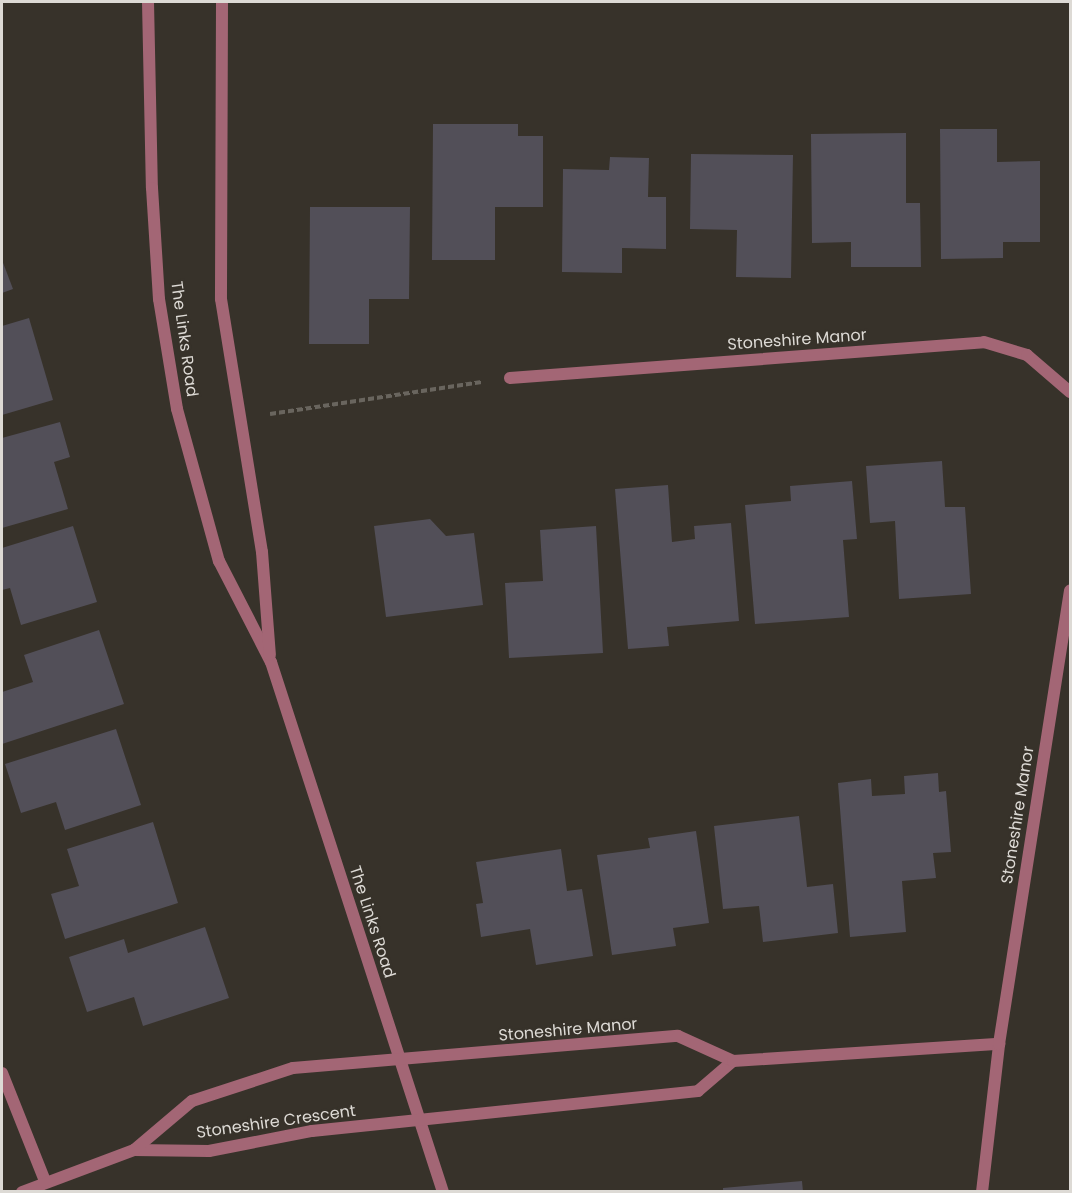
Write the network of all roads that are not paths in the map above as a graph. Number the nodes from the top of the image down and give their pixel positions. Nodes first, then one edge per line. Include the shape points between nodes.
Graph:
1 (148, 2) edge
2 (222, 2) edge
3 (510, 378) road end
4 (1071, 392) edge
5 (1071, 591) edge
6 (271, 663) junction
7 (999, 1044) junction
8 (400, 1061) junction
9 (734, 1061) junction
10 (2, 1073) edge
11 (422, 1122) junction
12 (134, 1150) junction
13 (45, 1181) junction
14 (22, 1191) edge
15 (444, 1191) edge
16 (982, 1191) edge

1 - 6 street, The Links Road via 159,298 177,409 219,561
2 - 6 street, The Links Road via 221,298 262,552
3 - 4 street, Stoneshire Manor via 984,342 1027,355
5 - 7 street, Stoneshire Manor
6 - 8 street, The Links Road
7 - 9 street, Stoneshire Manor
7 - 16 street, Stoneshire Manor
8 - 9 street, Stoneshire Manor via 678,1036
8 - 11 street, The Links Road
8 - 12 street, Stoneshire Crescent via 293,1068 192,1101
9 - 11 street via 698,1091
10 - 13 street
11 - 12 street, Stoneshire Crescent via 312,1131 209,1151
11 - 15 street, The Links Road
12 - 13 street, Stoneshire Crescent
13 - 14 street, Stoneshire Crescent

